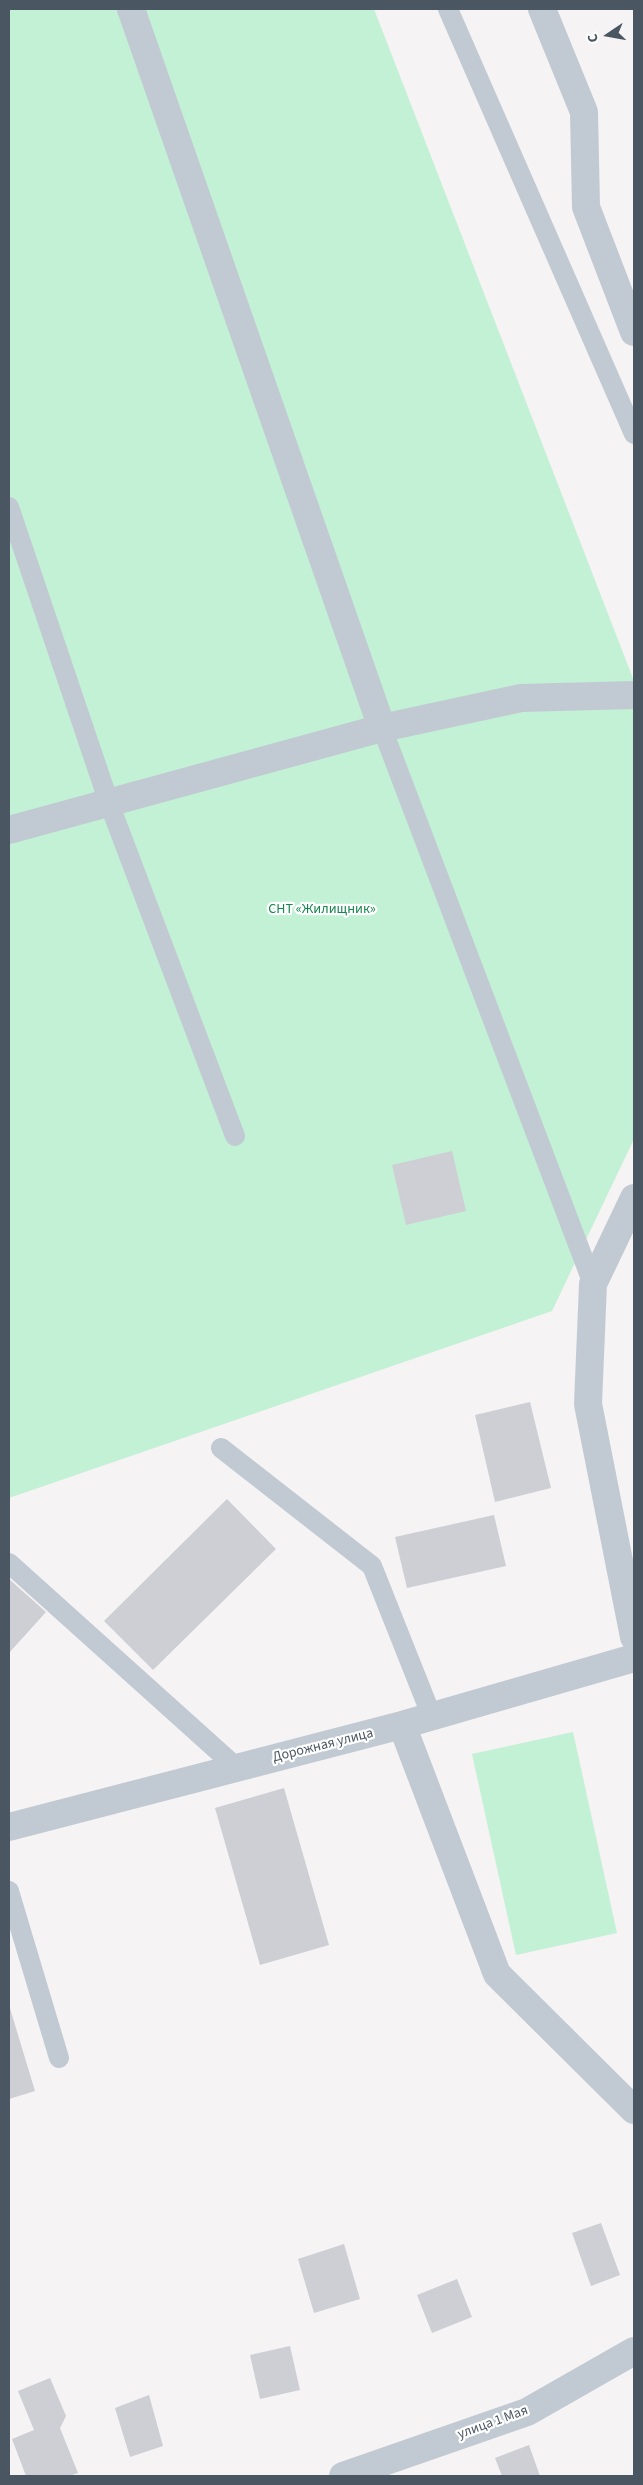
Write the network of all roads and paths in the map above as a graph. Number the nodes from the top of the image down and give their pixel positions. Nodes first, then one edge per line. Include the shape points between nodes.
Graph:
1 (131, 9) edge
2 (448, 9) edge
3 (542, 9) edge
4 (634, 332) edge
5 (634, 434) edge
6 (9, 507) edge
7 (634, 695) edge
8 (382, 728) junction
9 (109, 803) junction
10 (9, 830) edge
11 (235, 1136) dead end
12 (634, 1198) edge
13 (593, 1284) junction
14 (221, 1448) dead end
15 (9, 1563) edge
16 (634, 1637) edge
17 (634, 1658) edge
18 (432, 1717) junction
19 (402, 1725) junction
20 (237, 1768) junction
21 (9, 1827) edge
22 (9, 1891) edge
23 (59, 2058) dead end
24 (634, 2110) edge
25 (634, 2351) edge
26 (343, 2476) edge

1 - 8 street
2 - 5 lane
3 - 4 street via 584,112 586,207
6 - 9 lane
7 - 8 street via 521,698
8 - 9 street
8 - 13 lane
9 - 10 street
9 - 11 lane
12 - 13 street
13 - 16 street via 588,1404
14 - 18 lane via 372,1566
15 - 20 lane
17 - 18 street, Дорожная улица
18 - 19 street, Дорожная улица
19 - 20 street, Дорожная улица
19 - 24 street via 497,1974
20 - 21 street, Дорожная улица
22 - 23 lane
25 - 26 street, улица 1 Мая via 527,2412

